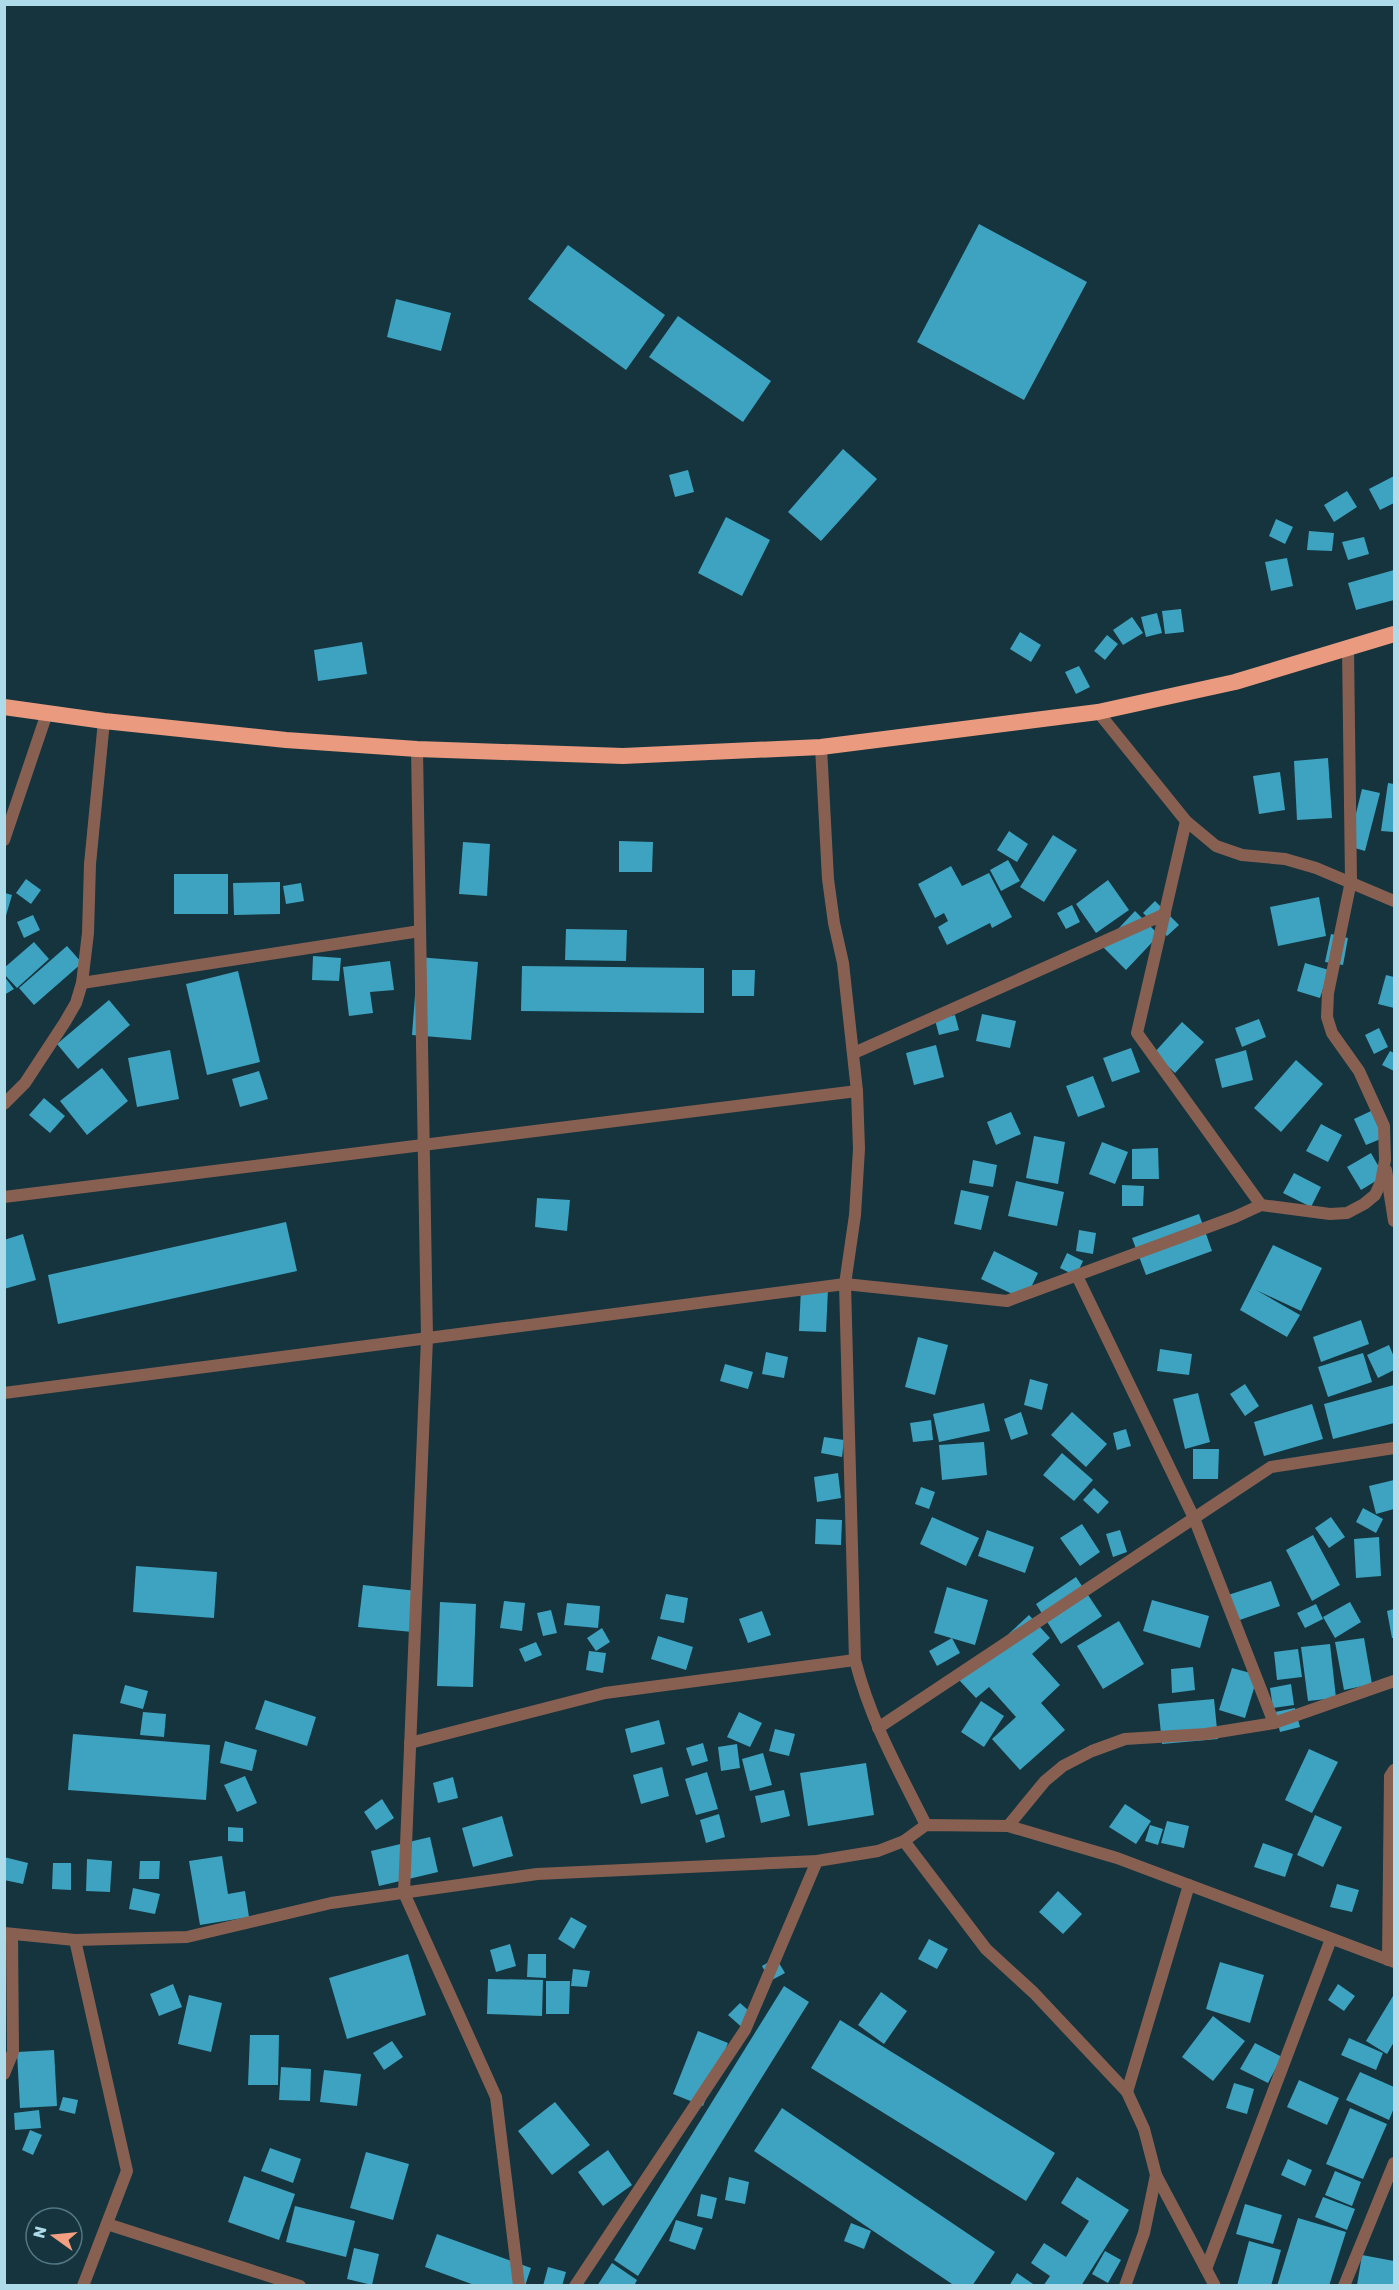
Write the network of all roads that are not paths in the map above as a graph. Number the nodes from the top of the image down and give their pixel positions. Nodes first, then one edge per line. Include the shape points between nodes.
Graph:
1 (1395, 634) edge
2 (1348, 648) junction
3 (4, 707) edge
4 (1098, 712) junction
5 (47, 713) junction
6 (104, 721) junction
7 (820, 747) junction
8 (417, 749) junction
9 (1186, 821) junction
10 (4, 840) edge
11 (1351, 881) junction
12 (1395, 901) edge
13 (1165, 914) junction
14 (420, 932) junction
15 (82, 983) junction
16 (854, 1053) junction
17 (858, 1091) junction
18 (4, 1104) edge
19 (424, 1145) junction
20 (1388, 1151) edge
21 (4, 1197) edge
22 (1261, 1205) junction
23 (1395, 1221) edge
24 (1077, 1276) junction
25 (845, 1284) junction
26 (428, 1338) junction
27 (4, 1393) edge
28 (1395, 1448) edge
29 (1194, 1518) junction
30 (855, 1660) junction
31 (1395, 1681) edge
32 (1274, 1723) junction
33 (878, 1728) junction
34 (410, 1743) junction
35 (1395, 1770) edge
36 (926, 1825) junction
37 (1008, 1826) junction
38 (904, 1841) junction
39 (817, 1861) junction
40 (1189, 1884) junction
41 (404, 1893) junction
42 (8, 1933) edge
43 (1332, 1939) junction
44 (75, 1940) junction
45 (1391, 1961) edge
46 (4, 2074) edge
47 (1127, 2092) junction
48 (1395, 2163) edge
49 (1156, 2175) junction
50 (107, 2224) junction
51 (1206, 2269) junction
52 (83, 2286) edge
53 (300, 2286) edge
54 (519, 2286) edge
55 (575, 2286) edge
56 (1125, 2286) edge
57 (1215, 2286) edge
58 (1344, 2286) edge

1 - 2 highway
2 - 4 highway via 1235,682
2 - 11 street
3 - 5 highway
4 - 7 highway
4 - 9 street
5 - 6 highway
5 - 10 street
6 - 8 highway
6 - 15 street
7 - 8 highway via 623,756
7 - 16 street via 828,879
8 - 14 street
9 - 11 street via 1216,846 1242,855 1285,859
9 - 13 street
11 - 12 street
11 - 20 street via 1328,993 1327,1017 1332,1033 1359,1071 1376,1105
13 - 16 street
13 - 22 street via 1137,1033
14 - 15 street
14 - 19 street
15 - 18 street via 65,1022 25,1083
16 - 17 street
17 - 19 street
17 - 25 street via 855,1215
19 - 21 street
19 - 26 street
20 - 22 street via 1375,1195 1347,1213
20 - 23 street
22 - 24 street
24 - 25 street via 1007,1301
24 - 29 street
25 - 26 street
25 - 30 street
26 - 27 street
26 - 34 street
28 - 29 street via 1271,1467
29 - 32 street
29 - 33 street
30 - 33 street
30 - 34 street via 604,1693
31 - 32 street
32 - 37 street via 1206,1734 1125,1739 1092,1751 1046,1780
33 - 36 street
34 - 41 street
35 - 45 street via 1390,1776
36 - 37 street
36 - 38 street
37 - 40 street
38 - 39 street via 878,1851
38 - 47 street via 987,1949
39 - 41 street via 537,1874
39 - 55 street via 745,2030
40 - 43 street
40 - 47 street
41 - 44 street via 331,1903 187,1937
41 - 54 street via 496,2097
42 - 44 street
42 - 46 street via 13,2052
43 - 45 street
43 - 51 street
44 - 50 street via 127,2171
47 - 49 street via 1144,2129
48 - 58 street
49 - 51 street
49 - 56 street via 1144,2233
50 - 52 street
50 - 53 street
51 - 57 street

